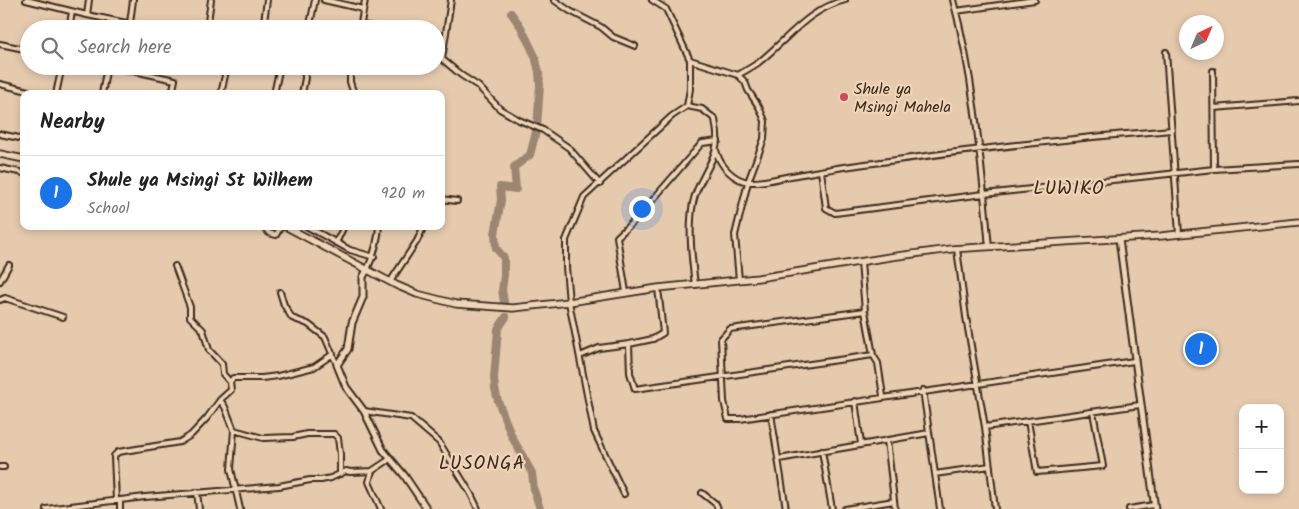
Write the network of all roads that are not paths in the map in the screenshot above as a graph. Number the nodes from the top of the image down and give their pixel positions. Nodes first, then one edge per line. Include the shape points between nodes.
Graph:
1 (26, 0) edge
2 (90, 0) edge
3 (133, 0) edge
4 (211, 0) edge
5 (267, 0) edge
6 (315, 0) edge
7 (324, 0) edge
8 (365, 0) edge
9 (450, 0) edge
10 (554, 0) edge
11 (652, 0) edge
12 (845, 0) edge
13 (953, 0) edge
14 (1035, 0) edge
15 (42, 2) edge
16 (363, 9) junction
17 (956, 11) junction
18 (72, 12) junction
19 (86, 15) junction
20 (71, 20) edge
21 (110, 20) edge
22 (130, 20) edge
23 (208, 20) edge
24 (264, 20) edge
25 (311, 20) edge
26 (361, 20) edge
27 (445, 37) edge
28 (0, 44) edge
29 (635, 46) dead end
30 (20, 48) edge
31 (1166, 52) dead end
32 (690, 60) junction
33 (445, 62) edge
34 (1213, 71) dead end
35 (60, 75) edge
36 (107, 75) edge
37 (151, 75) edge
38 (225, 75) edge
39 (278, 75) edge
40 (305, 75) edge
41 (350, 75) edge
42 (738, 75) junction
43 (0, 84) edge
44 (24, 90) edge
45 (57, 90) edge
46 (103, 90) edge
47 (173, 90) edge
48 (222, 90) edge
49 (275, 90) edge
50 (303, 90) edge
51 (353, 90) edge
52 (1299, 101) edge
53 (687, 106) junction
54 (1214, 108) junction
55 (1172, 130) junction
56 (0, 134) edge
57 (20, 138) edge
58 (718, 141) junction
59 (980, 148) junction
60 (716, 150) junction
61 (0, 154) edge
62 (20, 158) edge
63 (1299, 164) edge
64 (0, 168) edge
65 (1214, 168) junction
66 (821, 171) junction
67 (20, 172) edge
68 (1174, 174) junction
69 (748, 182) junction
70 (600, 184) junction
71 (984, 194) junction
72 (445, 200) edge
73 (457, 201) dead end
74 (1299, 222) edge
75 (266, 230) edge
76 (278, 230) edge
77 (292, 230) edge
78 (313, 230) edge
79 (342, 230) edge
80 (379, 230) edge
81 (422, 230) edge
82 (1178, 234) junction
83 (1119, 239) junction
84 (336, 243) junction
85 (989, 247) junction
86 (957, 249) junction
87 (374, 256) junction
88 (861, 262) junction
89 (9, 265) dead end
90 (175, 266) dead end
91 (367, 270) junction
92 (740, 280) junction
93 (0, 281) edge
94 (390, 282) junction
95 (695, 285) junction
96 (658, 288) junction
97 (280, 292) dead end
98 (626, 292) junction
99 (0, 300) edge
100 (569, 302) junction
101 (865, 311) junction
102 (63, 317) dead end
103 (629, 344) junction
104 (333, 354) junction
105 (873, 355) junction
106 (580, 356) junction
107 (1134, 361) junction
108 (337, 365) junction
109 (724, 377) junction
110 (230, 382) junction
111 (978, 382) junction
112 (923, 390) junction
113 (883, 396) junction
114 (220, 400) junction
115 (855, 401) junction
116 (1140, 405) junction
117 (364, 411) junction
118 (1093, 412) junction
119 (771, 414) junction
120 (1028, 421) junction
121 (985, 427) junction
122 (234, 430) junction
123 (929, 433) junction
124 (887, 440) junction
125 (861, 444) junction
126 (822, 451) junction
127 (779, 458) junction
128 (390, 459) junction
129 (990, 466) junction
130 (372, 471) junction
131 (340, 474) junction
132 (935, 474) junction
133 (234, 488) junction
134 (197, 492) junction
135 (702, 493) dead end
136 (624, 494) dead end
137 (118, 500) junction
138 (894, 501) junction
139 (1154, 507) edge
140 (46, 509) edge
141 (120, 509) edge
142 (199, 509) edge
143 (240, 509) edge
144 (381, 509) edge
145 (427, 509) edge
146 (478, 509) edge
147 (718, 509) edge
148 (786, 509) edge
149 (832, 509) edge
150 (846, 509) edge
151 (895, 509) edge
152 (940, 509) edge
153 (994, 509) edge
154 (1129, 509) edge

1 - 15 street
2 - 19 street
3 - 22 street
4 - 23 street
5 - 24 street
6 - 25 street
7 - 16 street
8 - 16 street
9 - 27 street
10 - 29 street via 613,37
11 - 32 street via 666,9
12 - 42 street via 825,6 757,64
13 - 17 street
14 - 17 street
15 - 18 street
16 - 26 street
17 - 59 street via 971,82
18 - 19 street
18 - 20 street
19 - 21 street
28 - 30 street
31 - 55 street
32 - 42 street
32 - 53 street
33 - 70 street via 478,86 500,109 543,130 570,148
34 - 54 street
35 - 45 street
36 - 46 street
37 - 47 street via 175,80
38 - 48 street
39 - 49 street
40 - 50 street
41 - 51 street
42 - 69 street via 745,82 765,122 764,139
43 - 44 street
52 - 54 street
53 - 58 street via 702,109 715,119
53 - 70 street via 672,116
54 - 65 street
55 - 59 street
55 - 68 street
56 - 57 street
58 - 60 street
58 - 98 street via 702,143 616,238
59 - 66 street
59 - 71 street
60 - 69 street via 724,169
60 - 95 street via 698,184 693,204
61 - 62 main road
63 - 65 street
64 - 67 street
65 - 68 street
66 - 69 street
66 - 71 street via 826,208 835,213
68 - 71 street
68 - 82 street
69 - 92 street via 735,235
70 - 100 street via 584,197 566,240
71 - 85 street
72 - 73 street
74 - 82 main road
75 - 76 street via 276,235
77 - 91 main road
78 - 84 street
79 - 84 street
80 - 87 street
81 - 94 street
82 - 83 main road
83 - 85 main road
83 - 107 street
84 - 87 street
85 - 86 main road
86 - 88 main road
86 - 111 street
87 - 91 street
88 - 92 main road
88 - 101 street
89 - 93 street
90 - 110 street via 190,307 190,316 203,330 209,350 222,364 223,374
91 - 94 main road
91 - 108 street via 348,349
92 - 95 main road
94 - 100 main road via 417,294 456,304 513,308
95 - 96 main road
96 - 98 main road
96 - 103 street via 663,333 653,339
97 - 104 street via 292,318 308,324 325,337
98 - 100 main road
99 - 102 street via 5,298
100 - 106 street
101 - 105 street
101 - 109 street via 730,330 721,339
103 - 106 street via 599,348
103 - 109 street via 630,373 635,389
104 - 108 street
104 - 110 street via 314,367 262,378 233,378
105 - 109 street
105 - 113 street via 878,363
106 - 136 street via 594,430
107 - 111 street
107 - 116 street
108 - 117 street via 346,386
109 - 119 street via 728,419
110 - 114 street via 231,390
111 - 112 street
111 - 121 street
112 - 113 street
112 - 123 street
113 - 115 street
114 - 122 street
114 - 137 street via 191,435 180,442 118,452 114,456
115 - 119 street
115 - 125 street
116 - 118 street
116 - 139 street
117 - 128 street
117 - 146 street via 411,418 439,442
118 - 120 street
118 - 120 street via 1103,466 1037,472
119 - 127 street
120 - 121 street
121 - 129 street
122 - 131 street via 269,438 334,434 338,438
122 - 133 street via 231,469
123 - 124 street
123 - 132 street
124 - 125 street
124 - 138 street
125 - 126 street
126 - 127 street
126 - 149 street
127 - 148 street
128 - 130 street
128 - 145 street
129 - 132 street
129 - 153 street
130 - 131 street
130 - 144 street via 369,482
131 - 133 street via 279,486
132 - 152 street
133 - 134 street
133 - 143 street
134 - 137 street
134 - 142 street
135 - 147 street
137 - 140 street
137 - 141 street
138 - 150 street
138 - 151 street
139 - 154 street

